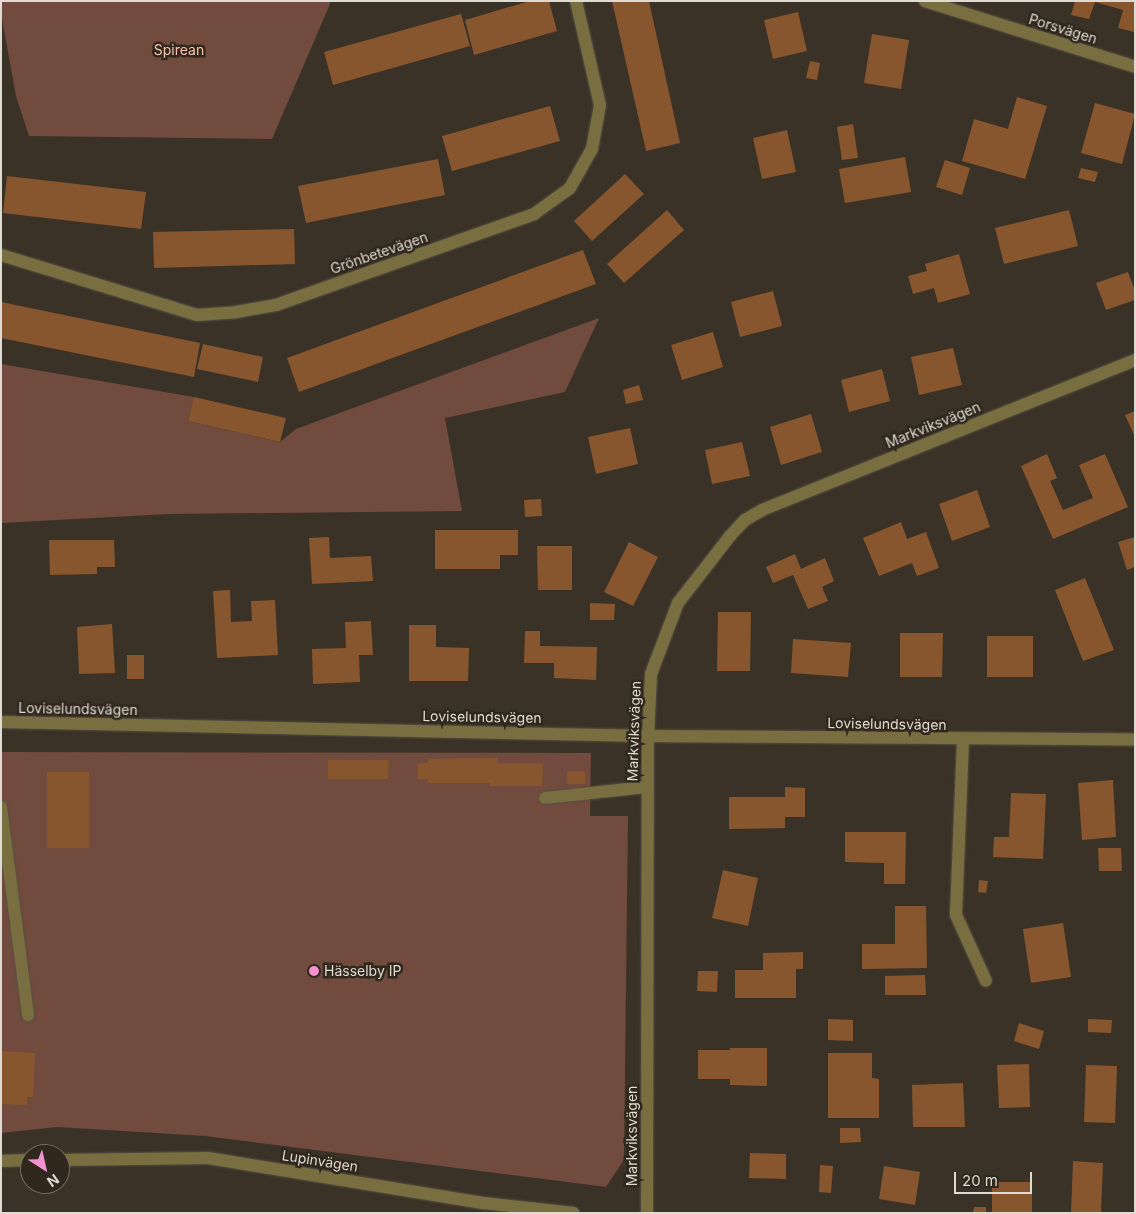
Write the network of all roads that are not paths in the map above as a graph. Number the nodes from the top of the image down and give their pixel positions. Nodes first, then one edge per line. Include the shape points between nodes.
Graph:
1 (576, 1) edge
2 (925, 1) edge
3 (1135, 67) edge
4 (1, 255) edge
5 (1135, 360) edge
6 (1, 722) edge
7 (648, 736) junction
8 (1135, 739) edge
9 (963, 740) junction
10 (647, 787) junction
11 (545, 798) dead end
12 (1, 807) edge
13 (986, 981) dead end
14 (28, 1015) dead end
15 (20, 1160) edge
16 (70, 1160) edge
17 (1, 1161) edge
18 (573, 1213) edge
19 (647, 1213) edge

1 - 4 street, Grönbetevägen via 600,105 592,150 570,188 534,214 276,305 226,313 198,315
2 - 3 street, Porsvägen
5 - 7 street, Markviksvägen via 790,498 745,520 678,603 651,674
6 - 7 street, Loviselundsvägen
7 - 9 street, Loviselundsvägen
7 - 10 street, Markviksvägen
8 - 9 street, Loviselundsvägen
9 - 13 street, Loviselundsvägen via 956,915
10 - 11 street
10 - 19 street, Markviksvägen
12 - 14 street
15 - 17 street
16 - 18 street, Lupinvägen via 208,1158 484,1203

